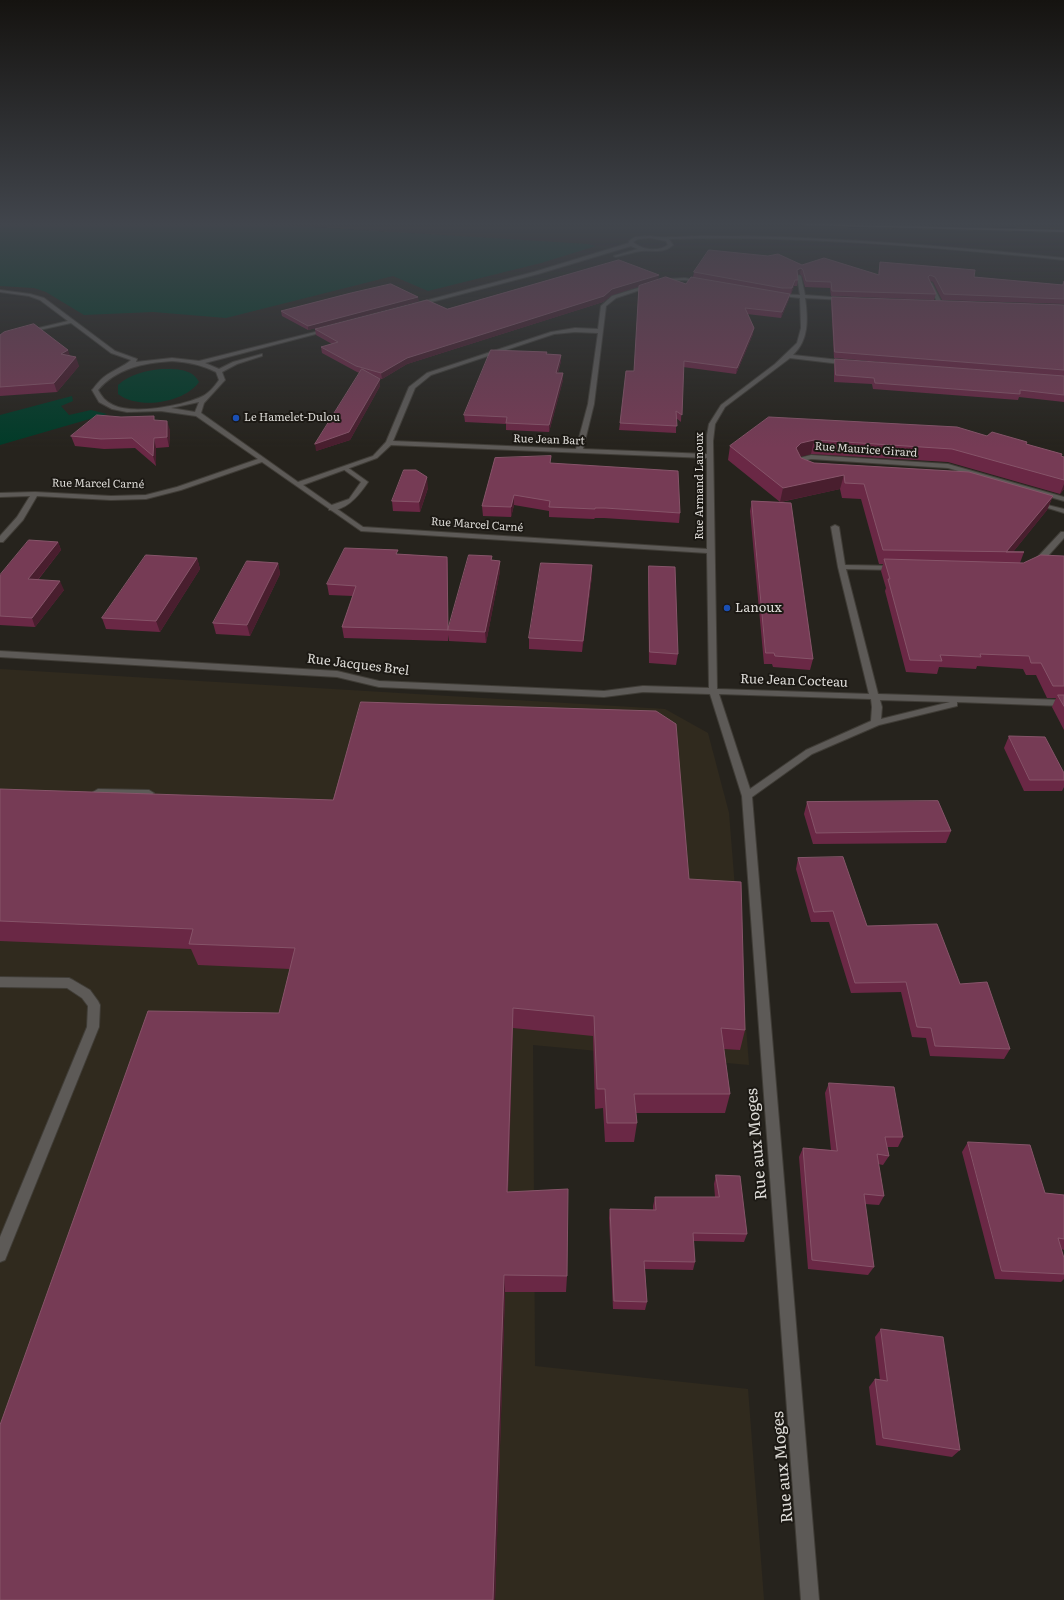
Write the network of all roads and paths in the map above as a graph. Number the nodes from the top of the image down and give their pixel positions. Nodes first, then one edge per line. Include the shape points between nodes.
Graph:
1 (804, 298) edge
2 (41, 299) edge
3 (437, 299) edge
4 (459, 299) edge
5 (612, 299) edge
6 (834, 299) edge
7 (849, 299) edge
8 (938, 299) edge
9 (933, 302) edge
10 (940, 302) junction
11 (948, 303) edge
12 (413, 305) edge
13 (417, 310) edge
14 (71, 322) junction
15 (337, 326) edge
16 (600, 331) junction
17 (22, 334) edge
18 (333, 334) edge
19 (297, 344) dead end
20 (112, 352) junction
21 (270, 352) dead end
22 (789, 356) junction
23 (201, 362) junction
24 (854, 364) edge
25 (126, 367) junction
26 (219, 371) junction
27 (100, 382) junction
28 (204, 398) junction
29 (162, 409) junction
30 (198, 414) junction
31 (388, 443) junction
32 (579, 451) junction
33 (710, 456) junction
34 (262, 460) junction
35 (345, 468) junction
36 (805, 472) edge
37 (298, 484) junction
38 (35, 494) junction
39 (0, 496) edge
40 (1064, 499) edge
41 (1028, 500) edge
42 (332, 508) junction
43 (1064, 511) edge
44 (835, 527) dead end
45 (1064, 534) edge
46 (0, 540) edge
47 (711, 552) junction
48 (842, 567) junction
49 (906, 568) edge
50 (1029, 568) edge
51 (0, 654) edge
52 (712, 691) junction
53 (875, 696) junction
54 (970, 701) junction
55 (1064, 703) edge
56 (876, 723) junction
57 (86, 792) edge
58 (149, 793) edge
59 (747, 796) junction
60 (0, 982) edge
61 (0, 1255) edge
62 (810, 1600) edge

1 - 22 street, Rue Armand Lanoux via 800,345
2 - 14 street
3 - 12 street
4 - 13 street
5 - 16 street via 604,306
6 - 7 street
8 - 10 street
9 - 10 street
10 - 11 street
14 - 17 street
14 - 20 street
15 - 23 street
16 - 31 street via 574,330 553,334 429,374 412,387
16 - 32 street via 591,404
18 - 19 street
20 - 25 street via 136,360
20 - 27 street via 116,362
21 - 26 street
22 - 24 street
22 - 33 street, Rue Armand Lanoux via 723,406 710,428
23 - 25 street via 165,360
23 - 26 street
25 - 27 street
26 - 28 street via 222,380 217,389
27 - 29 street via 95,390 97,398 106,405 141,411
28 - 29 street
28 - 30 street via 198,407
29 - 30 street, Rue Marcel Carné
30 - 34 street, Rue Marcel Carné
31 - 32 street, Rue Jean Bart
31 - 35 street via 375,457
32 - 33 street, Rue Jean Bart
33 - 47 street, Rue Armand Lanoux
34 - 37 street, Rue Marcel Carné
34 - 38 street, Rue Marcel Carné via 179,489 146,497
35 - 37 street
35 - 42 street via 365,482 351,500
36 - 40 street, Rue Maurice Girard via 798,468 797,464 801,459 811,457 948,466
37 - 42 street, Rue Marcel Carné
38 - 39 street, Rue Marcel Carné
38 - 46 street via 20,518
41 - 43 street
42 - 47 street, Rue Marcel Carné via 361,529
44 - 48 street
45 - 50 street
47 - 52 street, Rue Armand Lanoux
48 - 49 street
48 - 53 street
51 - 52 street, Rue Jacques Brel via 338,674 379,684 604,694 642,689
52 - 53 street, Rue Jean Cocteau
52 - 59 street, Rue aux Moges
53 - 54 street, Rue Jean Cocteau
53 - 56 street
54 - 55 street, Rue Jean Cocteau
54 - 56 street, Rue Jean Cocteau
56 - 59 street, Rue Jean Cocteau via 809,752
57 - 58 street
59 - 62 street, Rue aux Moges
60 - 61 street via 68,983 86,994 94,1005 92,1027

